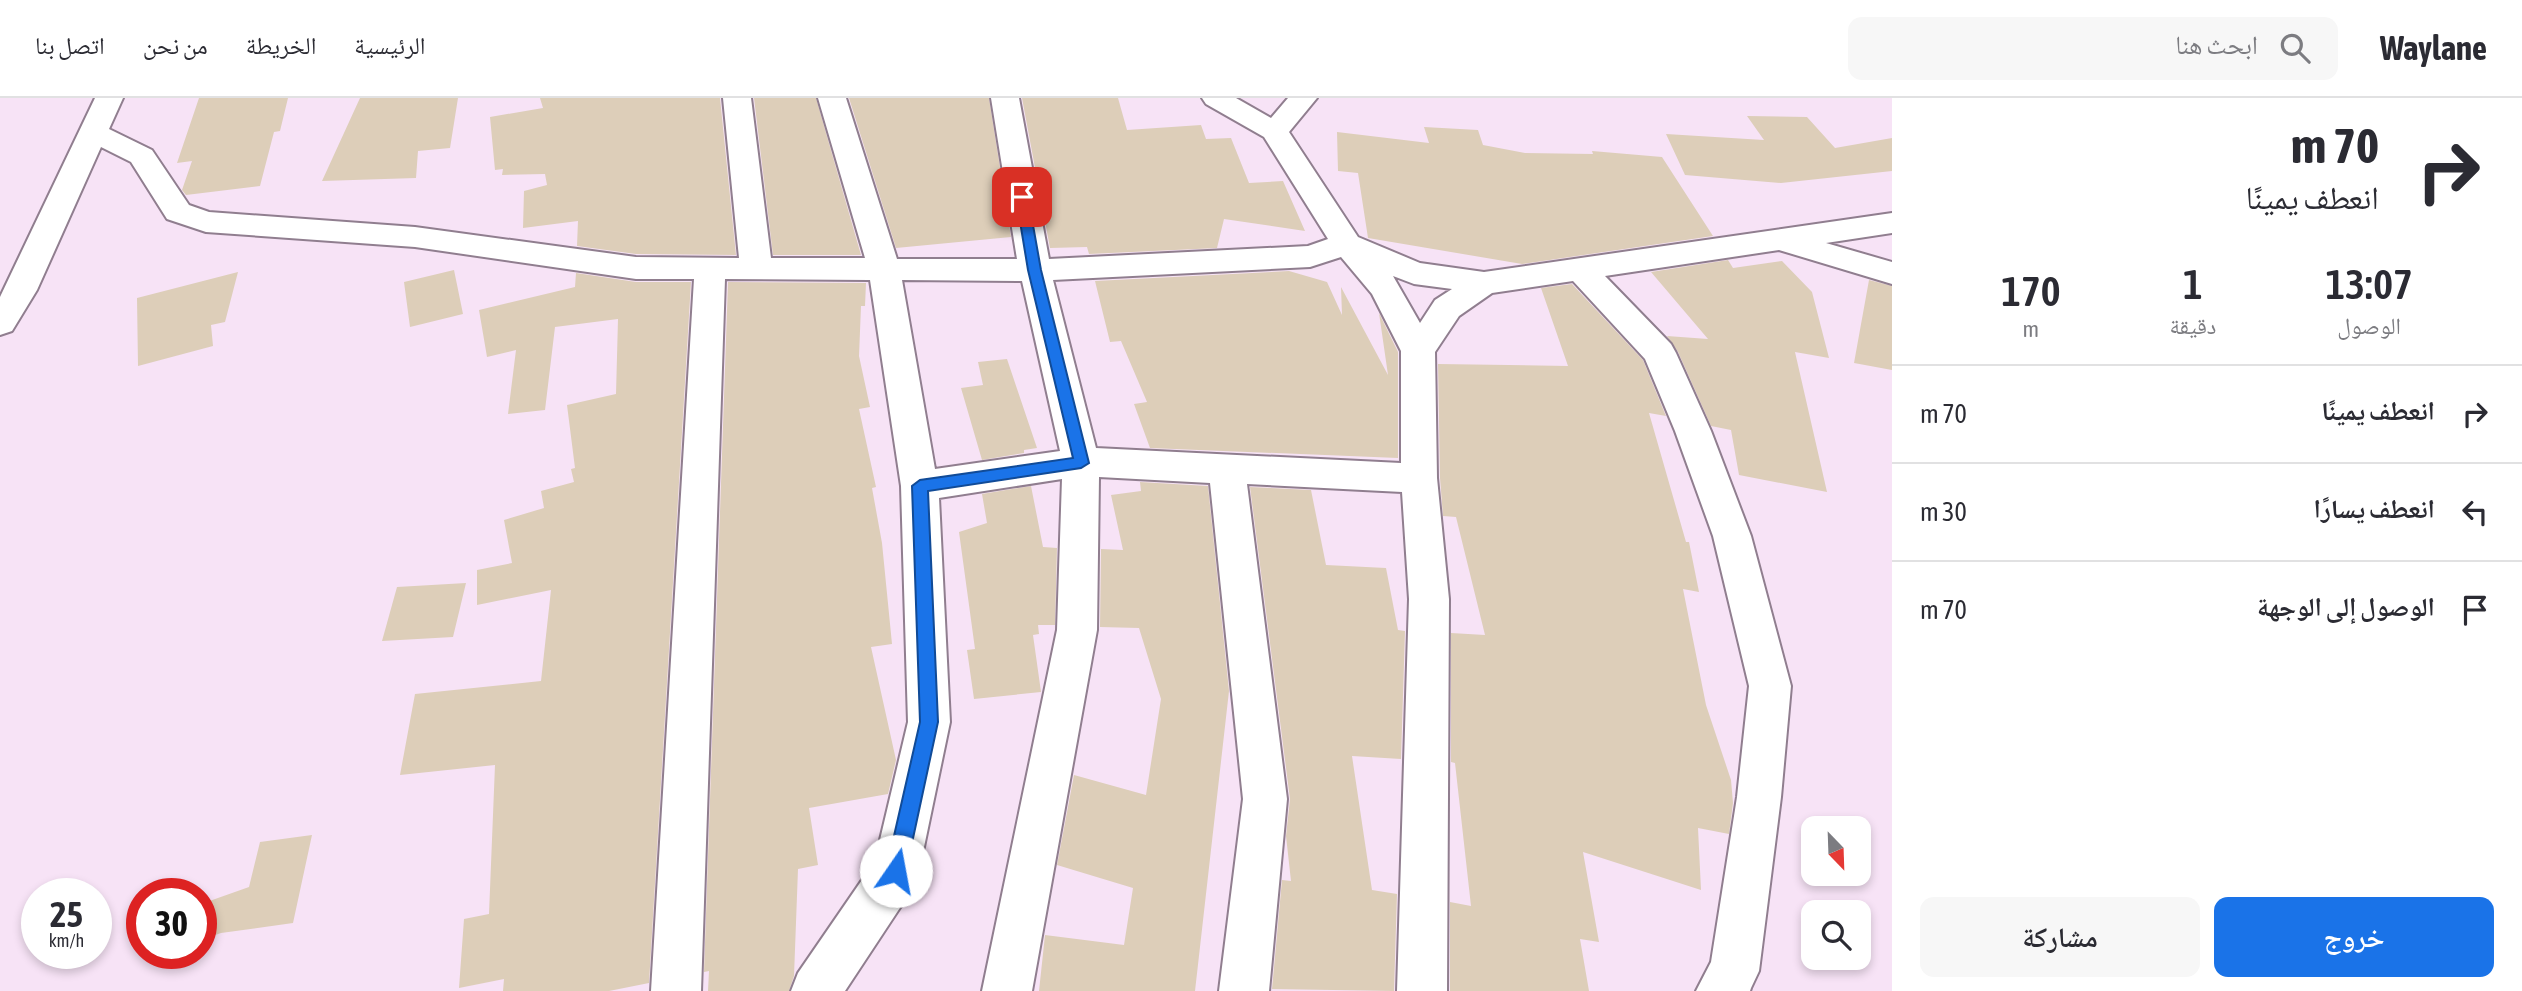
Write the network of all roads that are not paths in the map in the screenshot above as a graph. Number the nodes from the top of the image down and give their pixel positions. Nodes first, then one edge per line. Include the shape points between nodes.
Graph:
1 (109, 98) edge
2 (737, 98) edge
3 (832, 98) edge
4 (1005, 98) edge
5 (1216, 98) edge
6 (1303, 98) edge
7 (1275, 131) junction
8 (95, 133) junction
9 (1892, 223) edge
10 (1780, 240) junction
11 (1347, 244) junction
12 (710, 268) junction
13 (756, 268) junction
14 (884, 268) junction
15 (1580, 269) junction
16 (1035, 270) junction
17 (1892, 273) edge
18 (1484, 284) junction
19 (0, 323) edge
20 (1418, 351) junction
21 (1081, 463) junction
22 (1227, 468) junction
23 (1419, 478) junction
24 (920, 486) junction
25 (676, 991) edge
26 (816, 991) edge
27 (1007, 991) edge
28 (1244, 991) edge
29 (1422, 991) edge
30 (1721, 991) edge

1 - 8 street
2 - 13 street
3 - 14 street
4 - 16 street
5 - 7 street
6 - 7 street
7 - 11 street
8 - 12 street via 142,156 178,212 206,222 415,237 636,268
8 - 19 street via 21,290
9 - 10 street
10 - 15 street
10 - 17 street
11 - 16 street via 1310,256
11 - 18 street via 1414,272
11 - 20 street via 1385,288
12 - 13 street
12 - 25 street
13 - 14 street
14 - 16 street
14 - 24 street
15 - 18 street
15 - 30 street via 1659,353 1732,536 1770,686 1734,971
16 - 21 street
18 - 20 street via 1447,308
20 - 23 street
21 - 22 street
21 - 24 street
21 - 27 street via 1077,630
22 - 23 street
22 - 28 street via 1265,799
23 - 29 street via 1429,599
24 - 26 street via 929,722 896,871

